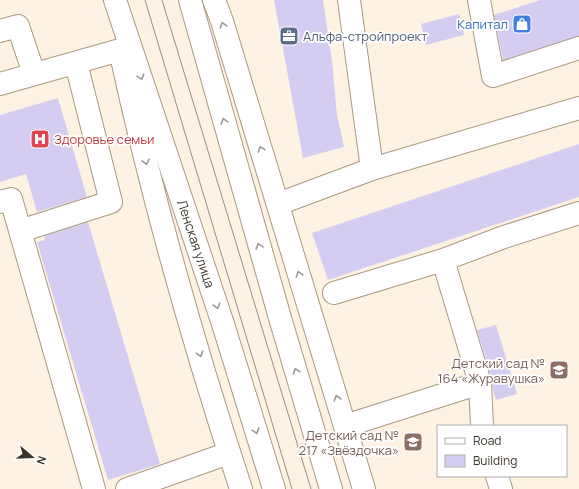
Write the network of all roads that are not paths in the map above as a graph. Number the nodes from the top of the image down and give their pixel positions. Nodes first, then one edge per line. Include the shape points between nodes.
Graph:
1 (115, 0) edge
2 (190, 0) edge
3 (214, 0) edge
4 (349, 0) edge
5 (478, 0) edge
6 (0, 31) edge
7 (579, 48) edge
8 (120, 50) junction
9 (76, 62) junction
10 (34, 74) junction
11 (0, 84) edge
12 (579, 108) edge
13 (372, 169) junction
14 (0, 202) edge
15 (278, 204) junction
16 (579, 213) edge
17 (20, 231) junction
18 (443, 260) junction
19 (334, 293) dead end
20 (480, 383) junction
21 (482, 425) edge
22 (345, 426) junction
23 (229, 454) junction
24 (497, 477) edge
25 (94, 489) edge
26 (127, 489) edge
27 (241, 489) edge
28 (274, 489) edge
29 (331, 489) edge
30 (364, 489) edge
31 (500, 489) edge

1 - 8 main road
1 -> 28 main road, Ленская улица via 223,324
29 -> 2 main road
15 -> 3 main road
4 - 13 main road
5 - 7 main road via 493,76
6 - 10 main road via 18,26
8 - 9 main road
8 -> 23 main road via 168,249
9 - 10 main road
9 - 17 main road via 111,202
10 - 11 main road
12 - 13 main road
13 - 15 main road
14 - 17 main road via 11,199
22 -> 15 main road
16 - 18 main road
17 - 25 main road
18 - 19 main road
18 - 20 main road
20 - 21 main road
20 - 22 main road
22 - 30 main road
23 - 26 main road
23 - 27 main road
24 - 31 main road

